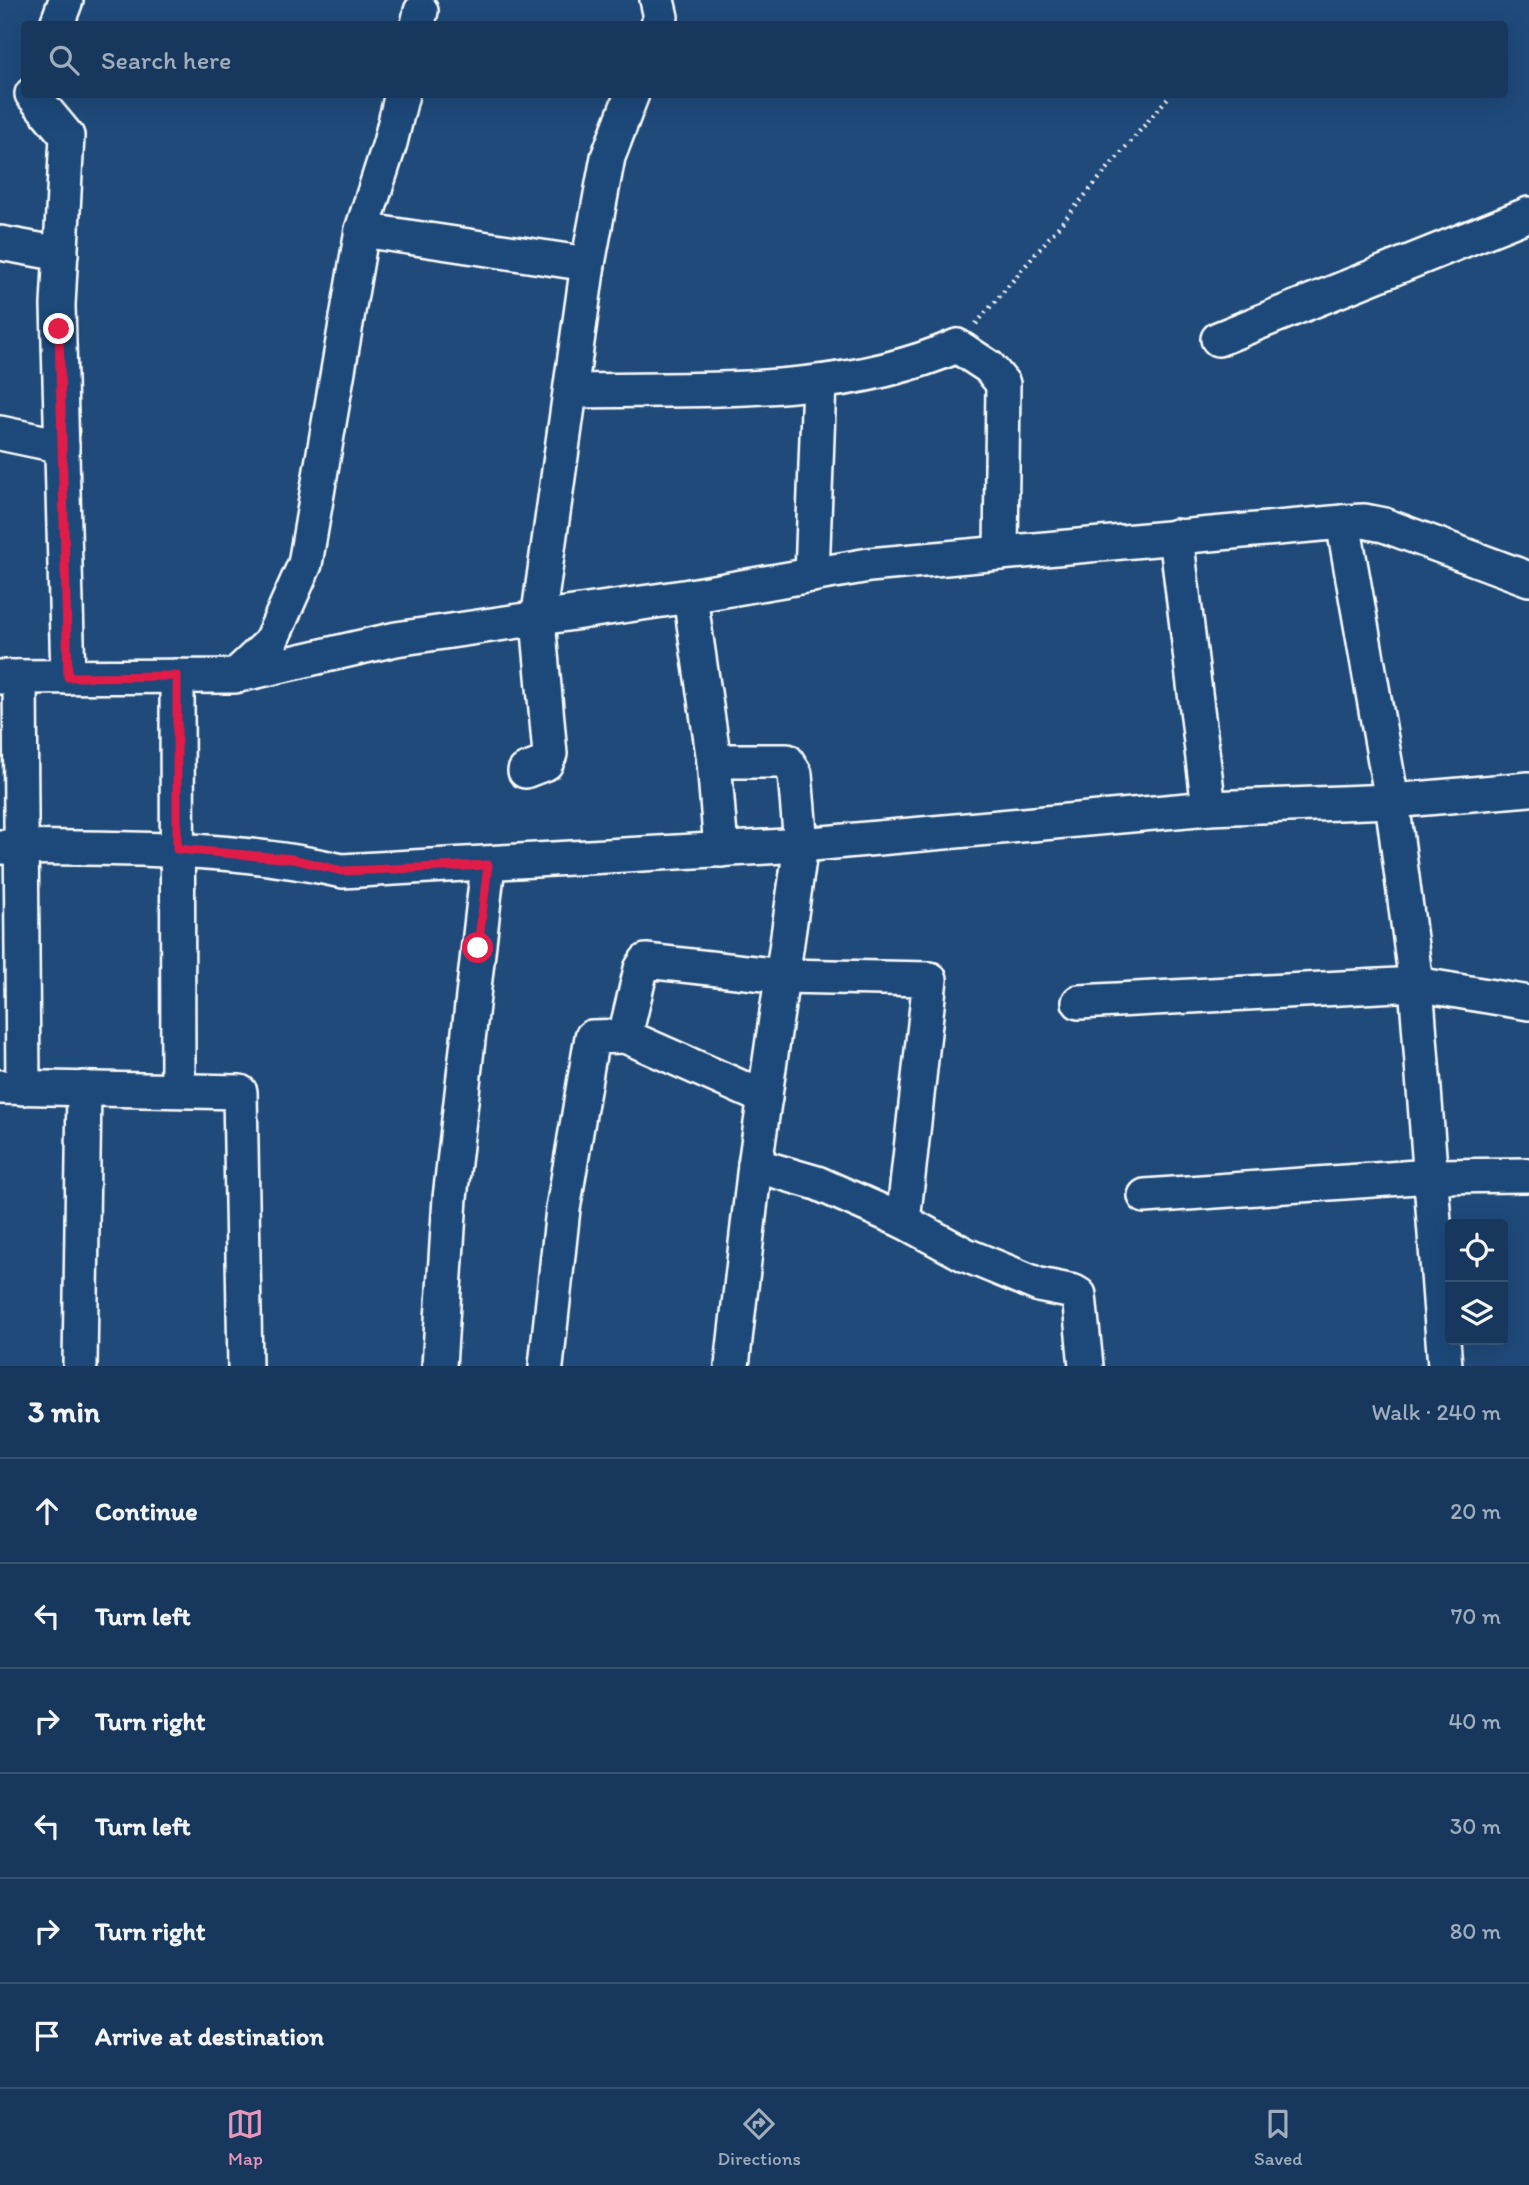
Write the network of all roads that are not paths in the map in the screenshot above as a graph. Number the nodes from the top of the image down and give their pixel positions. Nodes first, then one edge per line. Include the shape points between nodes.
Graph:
1 (66, 0) edge
2 (58, 21) edge
3 (35, 98) edge
4 (401, 98) edge
5 (630, 98) edge
6 (1529, 214) edge
7 (362, 230) junction
8 (0, 243) edge
9 (61, 254) junction
10 (588, 264) junction
11 (1218, 339) dead end
12 (819, 382) junction
13 (571, 391) junction
14 (0, 433) edge
15 (62, 446) junction
16 (1343, 522) junction
17 (1176, 536) junction
18 (1001, 553) junction
19 (812, 575) junction
20 (1529, 579) edge
21 (690, 596) junction
22 (538, 620) junction
23 (177, 676) junction
24 (235, 676) junction
25 (10, 677) edge
26 (68, 677) junction
27 (714, 761) junction
28 (526, 771) dead end
29 (1529, 789) edge
30 (1392, 801) junction
31 (1209, 808) junction
32 (801, 845) junction
33 (11, 848) edge
34 (177, 849) junction
35 (721, 850) junction
36 (488, 865) junction
37 (782, 976) junction
38 (1416, 984) junction
39 (1079, 1002) dead end
40 (1529, 1003) edge
41 (625, 1036) junction
42 (12, 1087) edge
43 (84, 1088) junction
44 (178, 1090) junction
45 (765, 1098) junction
46 (755, 1165) junction
47 (1529, 1175) edge
48 (1431, 1176) junction
49 (1144, 1196) dead end
50 (904, 1221) junction
51 (80, 1366) edge
52 (245, 1366) edge
53 (439, 1366) edge
54 (546, 1366) edge
55 (733, 1366) edge
56 (1086, 1366) edge
57 (1445, 1366) edge

1 - 2 street
3 - 9 street via 67,136
4 - 7 street
5 - 10 street via 608,157
6 - 11 street
7 - 10 street
7 - 24 street via 305,564 270,643
8 - 9 street
9 - 15 street
10 - 13 street
12 - 13 street
12 - 18 street via 917,363 957,345 989,366 1003,384
12 - 19 street
13 - 22 street
14 - 15 street
15 - 26 street
16 - 17 street
16 - 20 street via 1375,523
16 - 30 street
17 - 18 street
17 - 31 street
18 - 19 street
19 - 21 street
21 - 22 street
21 - 27 street
22 - 24 street via 397,639
22 - 28 street via 550,754 546,764
23 - 24 street
23 - 26 street
23 - 34 street
25 - 26 street
25 - 33 street
27 - 32 street via 787,761 795,775
27 - 35 street
29 - 30 street
30 - 31 street
30 - 38 street
31 - 32 street
32 - 35 street
32 - 37 street
33 - 34 street
33 - 42 street
34 - 36 street via 293,859 342,871
34 - 44 street
35 - 36 street
36 - 53 street via 450,1198
37 - 41 street via 646,961
37 - 45 street
37 - 50 street via 930,979
38 - 39 street
38 - 40 street
38 - 48 street
41 - 45 street
41 - 54 street via 592,1037 563,1209
42 - 43 street
43 - 44 street
43 - 51 street
44 - 52 street via 240,1092
45 - 46 street
46 - 50 street via 817,1183
46 - 55 street
47 - 48 street
48 - 49 street
48 - 57 street
50 - 56 street via 965,1255 1039,1285 1079,1295

